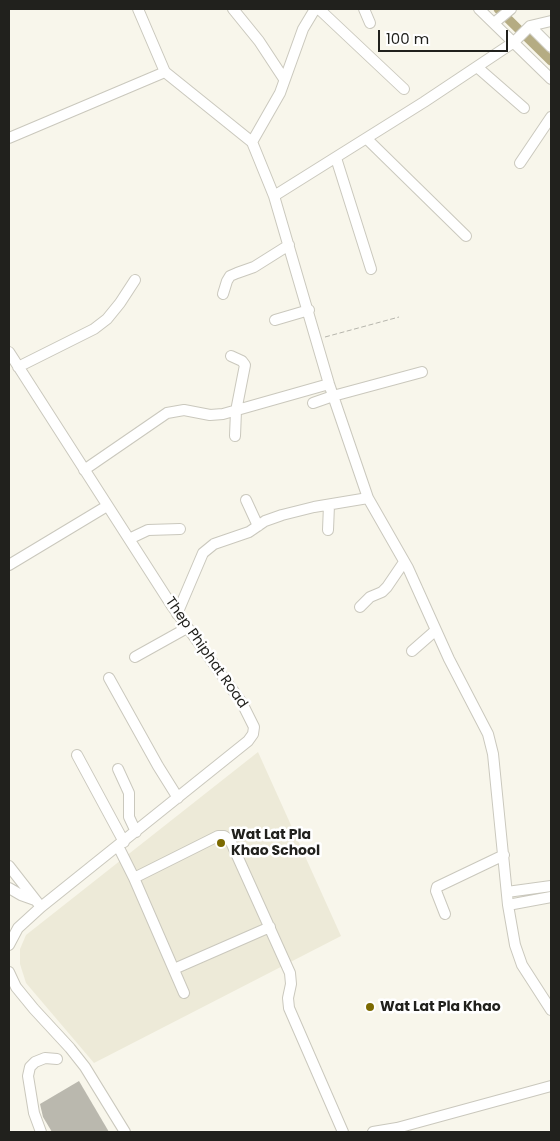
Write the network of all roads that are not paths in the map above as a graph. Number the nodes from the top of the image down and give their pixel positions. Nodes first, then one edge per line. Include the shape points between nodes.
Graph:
1 (138, 9) edge
2 (315, 9) edge
3 (319, 9) edge
4 (364, 9) edge
5 (479, 9) edge
6 (511, 9) edge
7 (237, 11) edge
8 (498, 20) junction
9 (551, 21) edge
10 (370, 23) dead end
11 (529, 27) junction
12 (515, 40) junction
13 (551, 47) edge
14 (477, 67) junction
15 (165, 72) junction
16 (284, 79) junction
17 (551, 79) edge
18 (404, 89) dead end
19 (524, 108) dead end
20 (551, 117) edge
21 (9, 138) edge
22 (367, 139) junction
23 (252, 142) junction
24 (336, 158) junction
25 (520, 163) dead end
26 (274, 196) junction
27 (466, 236) dead end
28 (289, 245) junction
29 (371, 269) dead end
30 (135, 280) dead end
31 (223, 294) dead end
32 (309, 310) junction
33 (275, 320) dead end
34 (9, 352) edge
35 (231, 356) dead end
36 (18, 366) junction
37 (422, 372) dead end
38 (330, 384) junction
39 (333, 396) junction
40 (313, 404) dead end
41 (236, 411) junction
42 (235, 436) dead end
43 (84, 470) junction
44 (368, 498) junction
45 (246, 500) dead end
46 (328, 505) junction
47 (107, 506) junction
48 (258, 526) junction
49 (180, 529) dead end
50 (328, 530) dead end
51 (129, 539) junction
52 (404, 562) junction
53 (9, 564) edge
54 (360, 607) dead end
55 (178, 614) junction
56 (187, 628) junction
57 (436, 630) junction
58 (412, 651) dead end
59 (135, 657) dead end
60 (109, 678) dead end
61 (77, 755) dead end
62 (118, 769) dead end
63 (178, 798) junction
64 (136, 832) junction
65 (121, 844) junction
66 (504, 855) junction
67 (9, 866) edge
68 (134, 878) junction
69 (551, 886) edge
70 (9, 888) edge
71 (507, 892) junction
72 (551, 897) edge
73 (38, 903) junction
74 (508, 905) junction
75 (445, 914) dead end
76 (270, 927) junction
77 (9, 945) edge
78 (174, 969) junction
79 (9, 972) edge
80 (184, 993) dead end
81 (551, 1010) edge
82 (57, 1059) dead end
83 (551, 1086) edge
84 (398, 1130) edge
85 (41, 1132) edge
86 (124, 1132) edge
87 (343, 1132) edge
88 (373, 1132) edge

1 - 15 street
2 - 16 street via 303,29
3 - 18 street
4 - 10 street
5 - 8 street
6 - 8 street
7 - 16 street
8 - 12 street
9 - 11 street
11 - 12 street
11 - 13 street
12 - 14 street
12 - 17 street
14 - 19 street
14 - 22 street
15 - 21 street
15 - 23 street
16 - 23 street via 274,107
20 - 25 street
22 - 24 street
22 - 27 street
23 - 26 street
24 - 26 street
24 - 29 street
26 - 28 street
28 - 31 street via 254,268 230,276
28 - 32 street
30 - 36 street via 116,309 94,329
32 - 33 street
32 - 38 street
34 - 36 street, Thep Phiphat Road
35 - 41 street via 242,360 245,365
36 - 43 street, Thep Phiphat Road
37 - 39 street
38 - 39 street
38 - 41 street
39 - 40 street
39 - 44 street
41 - 42 street
41 - 43 street via 210,415 184,410 166,414
43 - 47 street, Thep Phiphat Road
44 - 46 street
44 - 52 street
45 - 48 street
46 - 48 street via 282,515
46 - 50 street
47 - 51 street, Thep Phiphat Road
47 - 53 street
48 - 55 street via 214,544 203,553
49 - 51 street via 148,530
51 - 55 street, Thep Phiphat Road
52 - 54 street via 387,588
52 - 57 street
55 - 56 street, Thep Phiphat Road
56 - 59 street
56 - 63 street, Thep Phiphat Road via 242,703 254,727 248,741
57 - 58 street
57 - 66 street via 488,734
60 - 63 street
61 - 65 street
62 - 64 street via 129,793 129,817
63 - 64 street, Thep Phiphat Road
64 - 65 street, Thep Phiphat Road
65 - 68 street
65 - 73 street, Thep Phiphat Road
66 - 71 street
66 - 75 street via 437,887
67 - 73 street
68 - 76 street via 218,836 224,836 230,840
68 - 78 street
69 - 71 street
70 - 73 street
71 - 74 street
72 - 74 street
73 - 77 street, Thep Phiphat Road
74 - 81 street via 522,965
76 - 78 street
76 - 87 street via 290,974 289,1008
78 - 80 street
79 - 86 street via 16,987 84,1067
82 - 85 street via 45,1058 35,1062 28,1076 34,1114
83 - 84 street
84 - 88 street

